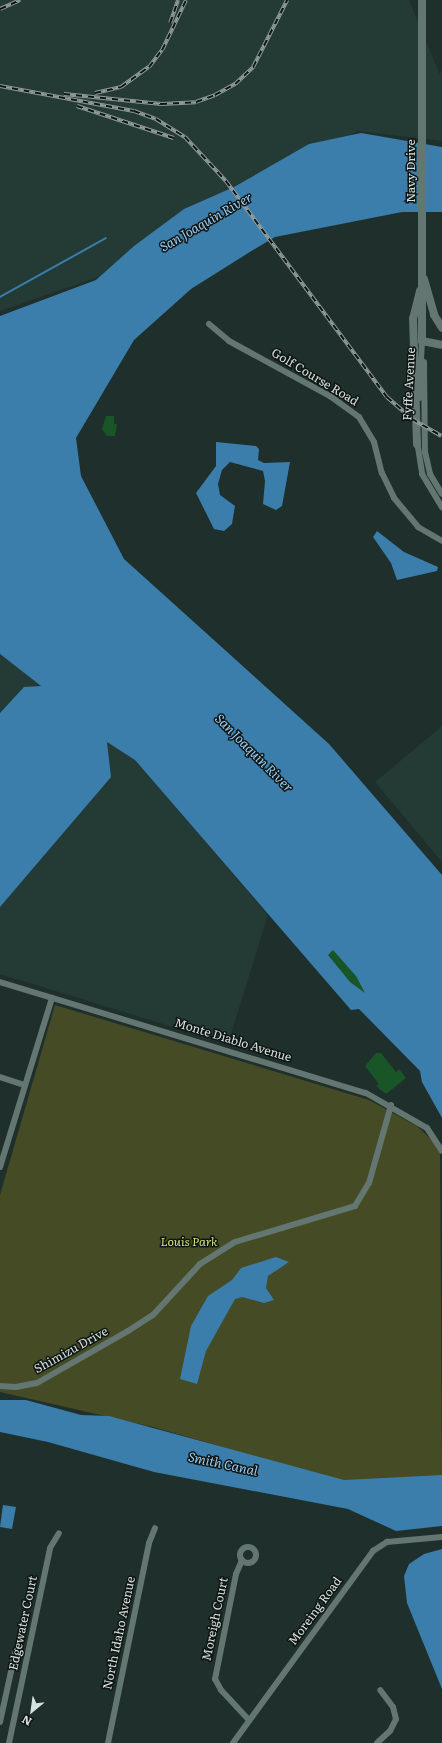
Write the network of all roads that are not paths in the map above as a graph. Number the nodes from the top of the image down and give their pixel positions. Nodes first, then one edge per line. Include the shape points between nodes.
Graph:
1 (422, 0) edge
2 (423, 277) junction
3 (209, 324) dead end
4 (442, 328) edge
5 (422, 341) junction
6 (442, 344) edge
7 (417, 398) junction
8 (417, 446) joint
9 (442, 494) edge
10 (442, 507) edge
11 (442, 541) edge
12 (0, 982) edge
13 (52, 998) junction
14 (0, 1078) edge
15 (25, 1085) junction
16 (391, 1106) junction
17 (442, 1151) edge
18 (0, 1168) edge
19 (0, 1386) edge
20 (155, 1528) dead end
21 (59, 1533) dead end
22 (442, 1537) edge
23 (242, 1560) dead end
24 (15, 1653) dead end
25 (380, 1690) dead end
26 (249, 1720) junction
27 (0, 1722) edge
28 (9, 1743) edge
29 (108, 1743) edge
30 (232, 1743) edge
31 (377, 1743) edge

1 - 2 street, Navy Drive
2 - 4 street via 430,291 434,315
2 - 5 street, Navy Drive
2 - 7 street via 413,320
3 - 11 street, Golf Course Road via 228,341 311,386 359,417 374,442 382,473 394,498 418,527
5 - 6 street
5 - 7 street, Fyffe Avenue
5 - 9 street, Fyffe Avenue via 426,403 425,452 430,474
7 - 8 street
8 - 10 street via 422,474
12 - 13 street, Monte Diablo Avenue
13 - 15 street
13 - 16 street, Monte Diablo Avenue via 332,1082
14 - 15 street
15 - 18 street
16 - 17 street, Monte Diablo Avenue via 427,1128
16 - 19 street, Shimizu Drive via 369,1183 355,1206 235,1242 200,1264 153,1315 128,1331 37,1383 16,1387
20 - 29 street, North Idaho Avenue via 149,1543
21 - 28 street, Edgewater Court via 50,1548
22 - 26 street, Moreing Road via 387,1542 373,1551
23 - 26 street, Moreigh Court via 236,1574 215,1679 221,1690
24 - 27 street
25 - 31 street via 390,1701 396,1719 390,1731
26 - 30 street, Moreing Road

